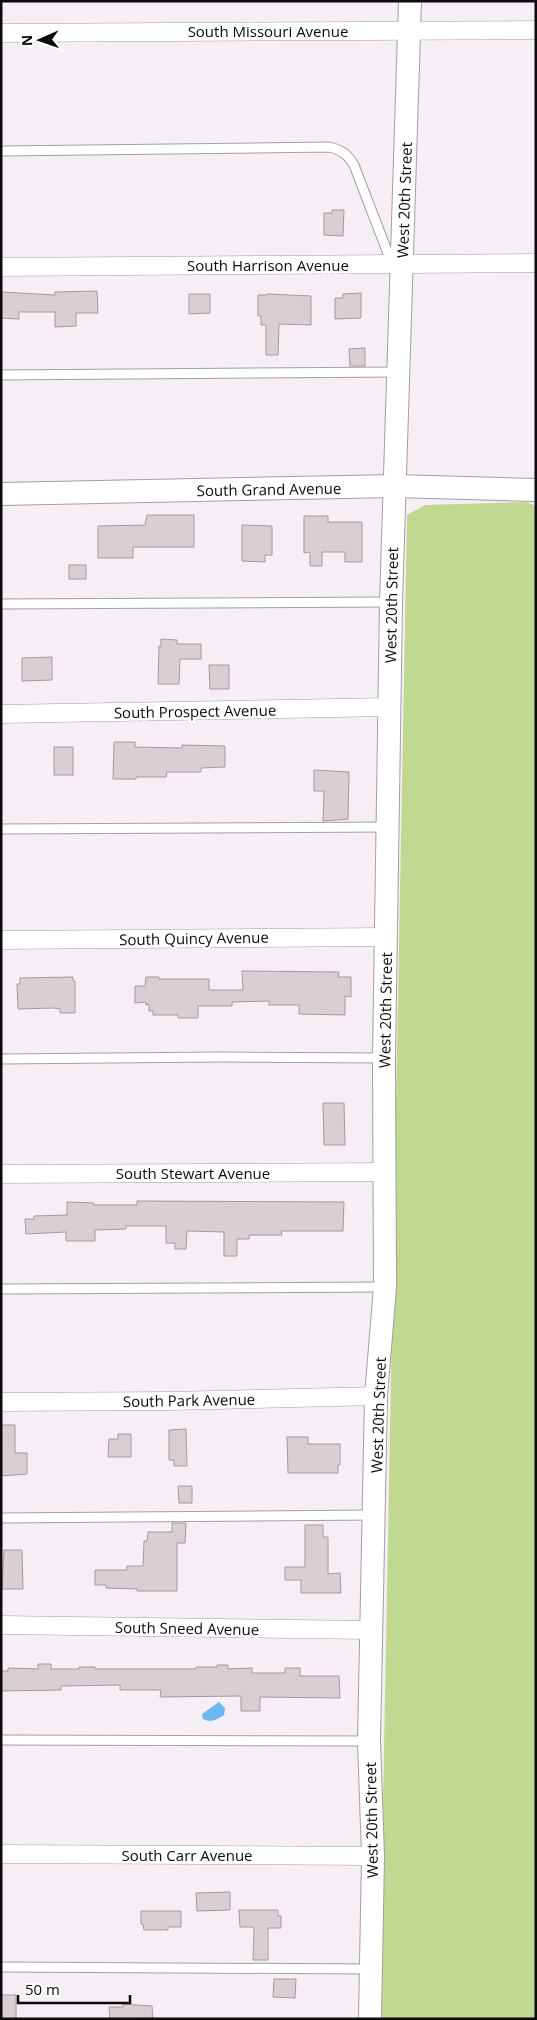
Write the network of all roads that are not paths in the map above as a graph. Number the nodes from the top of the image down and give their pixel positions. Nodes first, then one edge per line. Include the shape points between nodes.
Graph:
1 (410, 1) edge
2 (410, 30) junction
3 (536, 30) edge
4 (1, 33) edge
5 (1, 151) edge
6 (536, 263) edge
7 (397, 264) junction
8 (1, 267) edge
9 (397, 372) junction
10 (1, 375) edge
11 (394, 486) junction
12 (536, 490) edge
13 (1, 494) edge
14 (391, 602) junction
15 (1, 604) edge
16 (389, 707) junction
17 (1, 714) edge
18 (387, 827) junction
19 (1, 829) edge
20 (386, 937) junction
21 (1, 940) edge
22 (384, 1058) junction
23 (1, 1060) edge
24 (384, 1172) junction
25 (1, 1174) edge
26 (385, 1287) junction
27 (1, 1289) edge
28 (376, 1396) junction
29 (1, 1402) edge
30 (375, 1515) junction
31 (1, 1518) edge
32 (1, 1626) edge
33 (372, 1630) junction
34 (1, 1740) edge
35 (369, 1741) junction
36 (1, 1854) edge
37 (373, 1856) junction
38 (1, 1967) edge
39 (371, 1969) junction
40 (370, 2019) edge

1 - 2 street, West 20th Street
2 - 3 street, South Missouri Avenue
2 - 4 street, South Missouri Avenue
2 - 7 street, West 20th Street
5 - 7 lane via 338,149 347,154 354,165
6 - 7 street, South Harrison Avenue
7 - 8 street, South Harrison Avenue
7 - 9 street, West 20th Street
9 - 10 lane
9 - 11 street, West 20th Street
11 - 12 street, South Grand Avenue
11 - 13 street, South Grand Avenue
11 - 14 street, West 20th Street
14 - 15 lane
14 - 16 street, West 20th Street
16 - 17 street, South Prospect Avenue
16 - 18 street, West 20th Street
18 - 19 lane
18 - 20 street, West 20th Street
20 - 21 street, South Quincy Avenue
20 - 22 street, West 20th Street
22 - 23 lane
22 - 24 street, West 20th Street
24 - 25 street, South Stewart Avenue
24 - 26 street, West 20th Street
26 - 27 lane
26 - 28 street, West 20th Street
28 - 29 street, South Park Avenue
28 - 30 street, West 20th Street
30 - 31 lane
30 - 33 street, West 20th Street
32 - 33 street, South Sneed Avenue
33 - 35 street, West 20th Street
34 - 35 lane
35 - 37 street, West 20th Street
36 - 37 street, South Carr Avenue
37 - 39 street, West 20th Street
38 - 39 lane
39 - 40 street, West 20th Street

